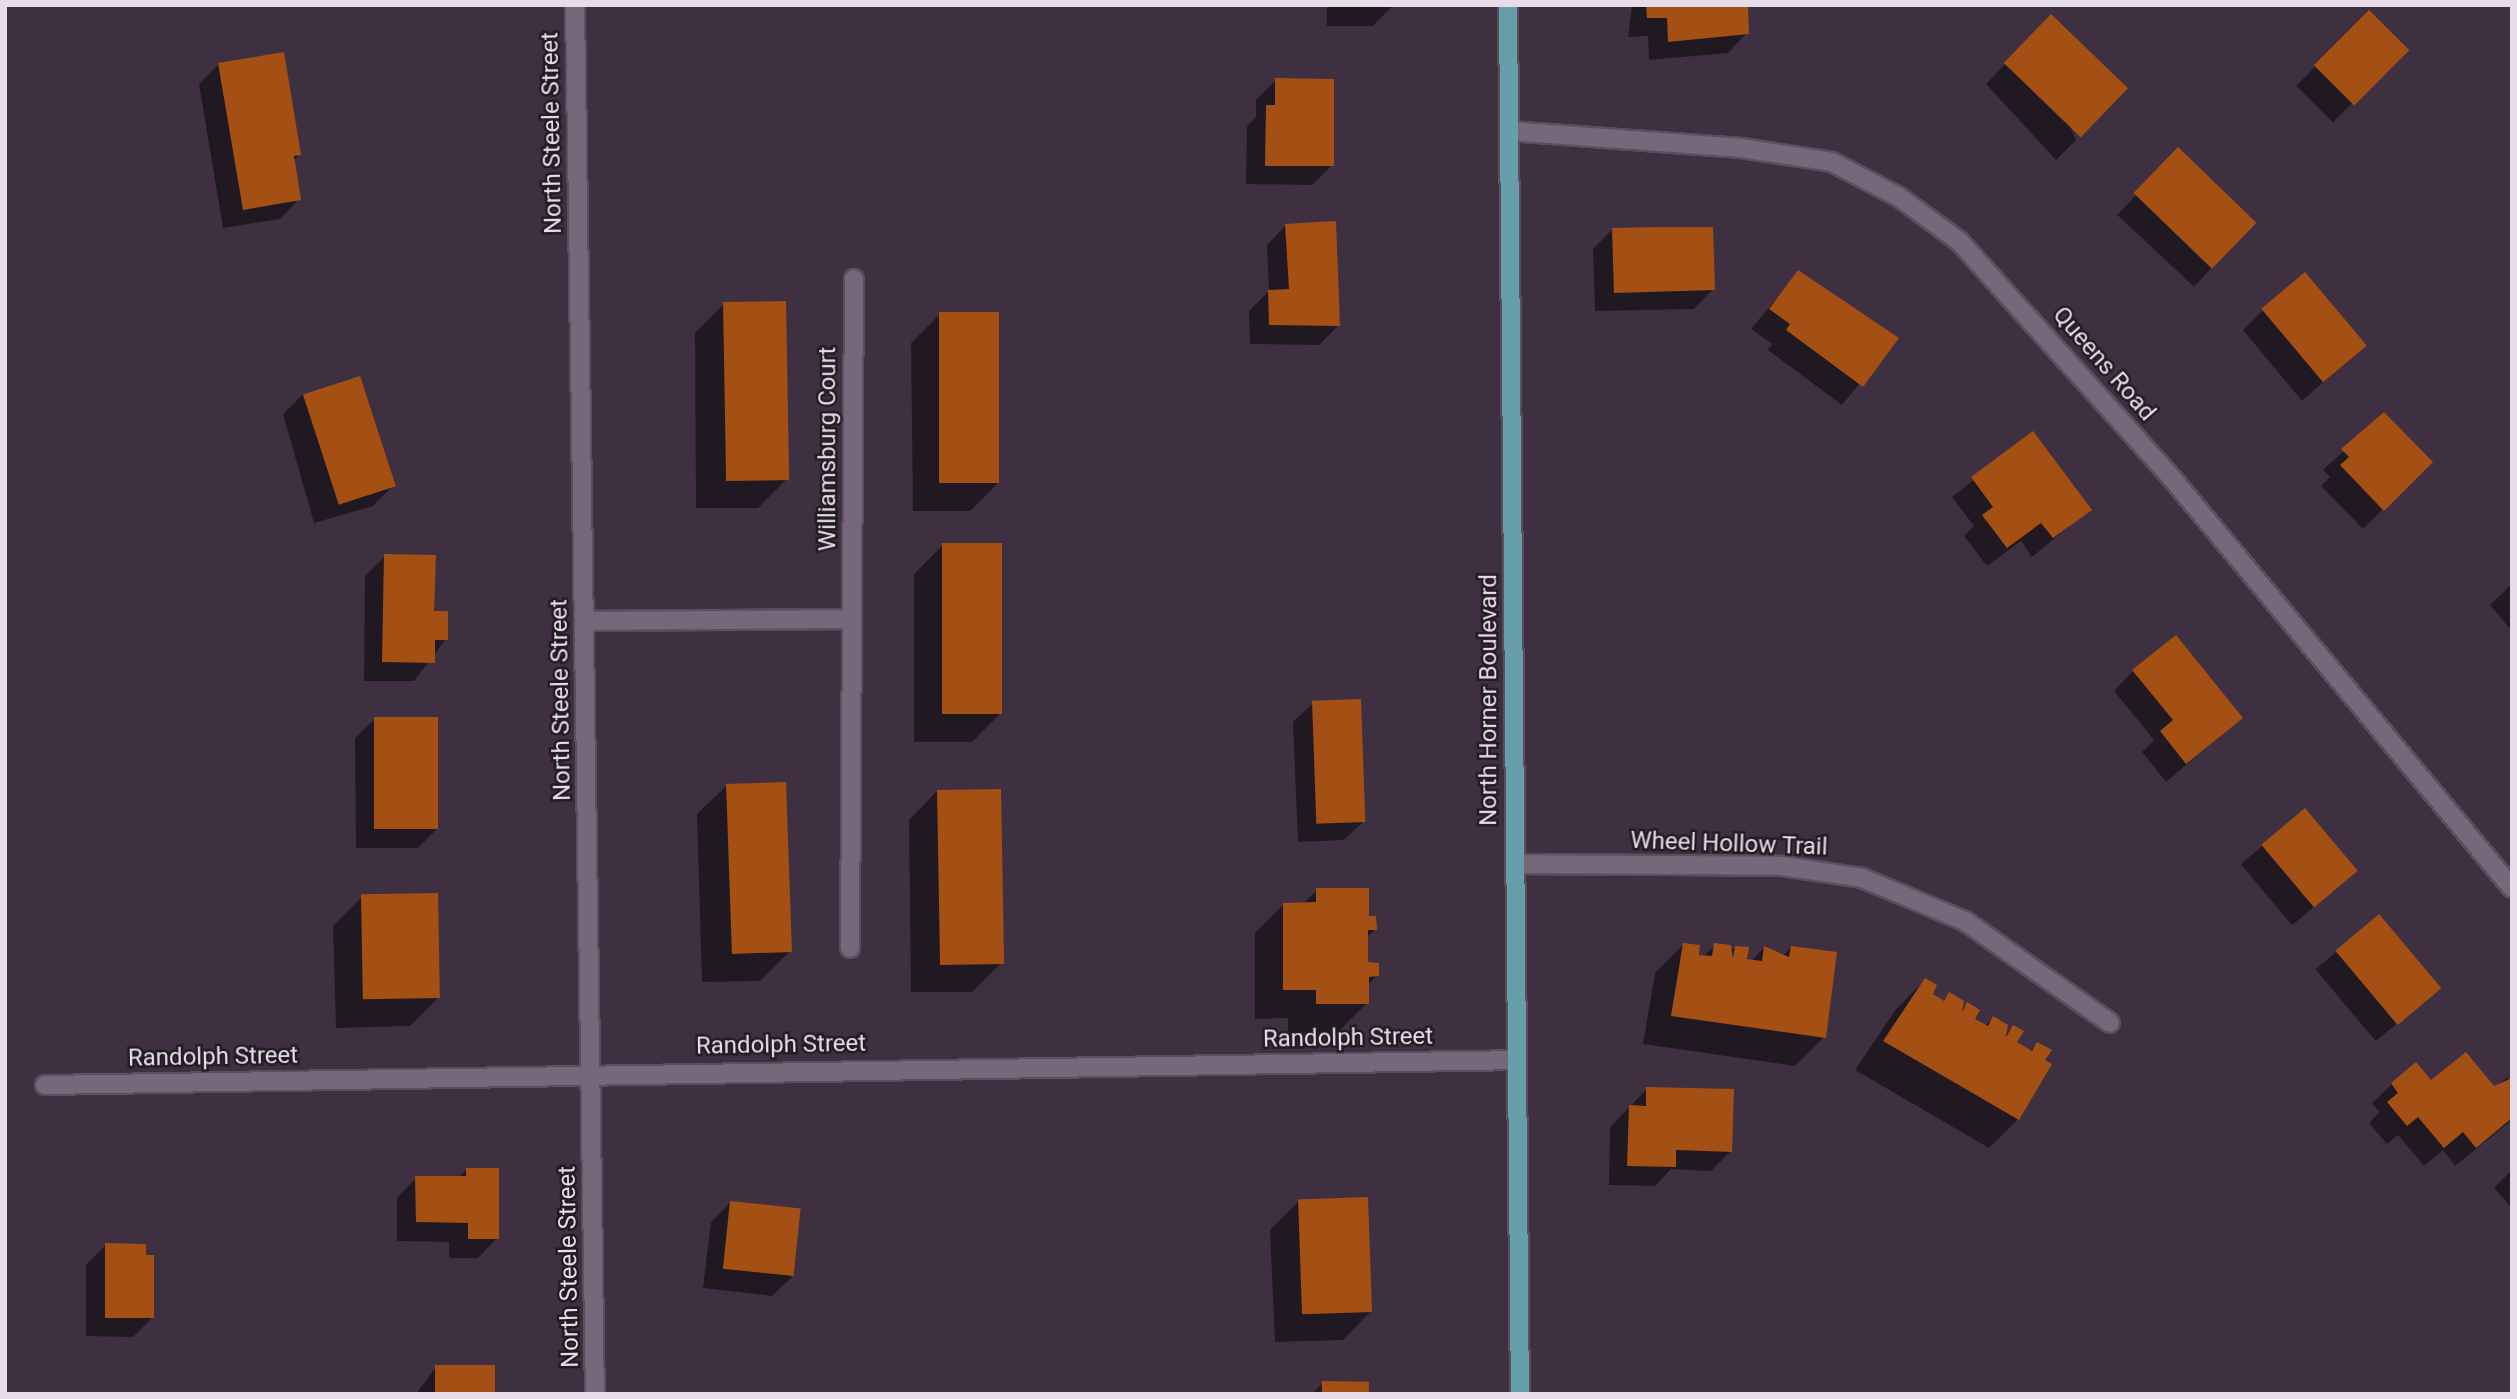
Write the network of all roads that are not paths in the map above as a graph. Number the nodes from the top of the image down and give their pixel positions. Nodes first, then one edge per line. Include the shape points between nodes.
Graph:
1 (575, 5) edge
2 (1508, 5) edge
3 (1509, 131) junction
4 (853, 279) dead end
5 (851, 619) junction
6 (584, 621) junction
7 (1515, 864) junction
8 (2512, 888) edge
9 (850, 948) dead end
10 (2110, 1023) dead end
11 (1517, 1060) junction
12 (591, 1072) junction
13 (45, 1085) dead end
14 (595, 1394) edge
15 (1520, 1394) edge

1 - 6 street, North Steele Street
2 - 3 main road, North Horner Boulevard
3 - 7 main road, North Horner Boulevard
3 - 8 street, Queens Road via 1741,148 1832,162 1899,197 1960,242 2176,483
4 - 5 street, Williamsburg Court
5 - 6 street
5 - 9 street, Williamsburg Court
6 - 12 street, North Steele Street
7 - 10 street, Wheel Hollow Trail via 1782,866 1862,878 1965,922
7 - 11 main road, North Horner Boulevard
11 - 12 street, Randolph Street
11 - 15 main road, North Horner Boulevard
12 - 13 street, Randolph Street
12 - 14 street, North Steele Street

